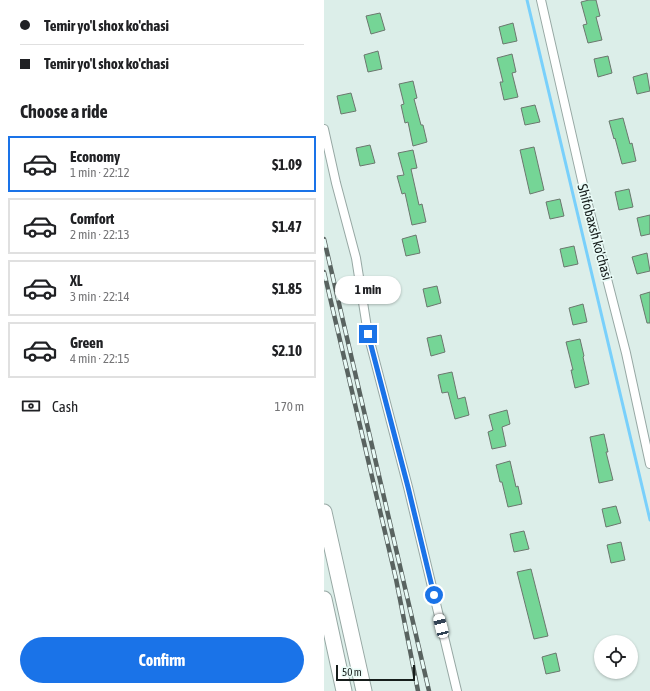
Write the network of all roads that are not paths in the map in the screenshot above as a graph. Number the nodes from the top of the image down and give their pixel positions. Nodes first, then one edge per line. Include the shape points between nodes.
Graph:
1 (541, 0) edge
2 (324, 128) edge
3 (650, 464) edge
4 (324, 512) edge
5 (324, 599) edge
6 (344, 691) edge
7 (364, 691) edge
8 (457, 691) edge

1 - 3 street, Shifobaxsh ko'chasi via 584,189 626,353
2 - 8 street via 356,258 368,334
4 - 7 highway
5 - 6 highway

